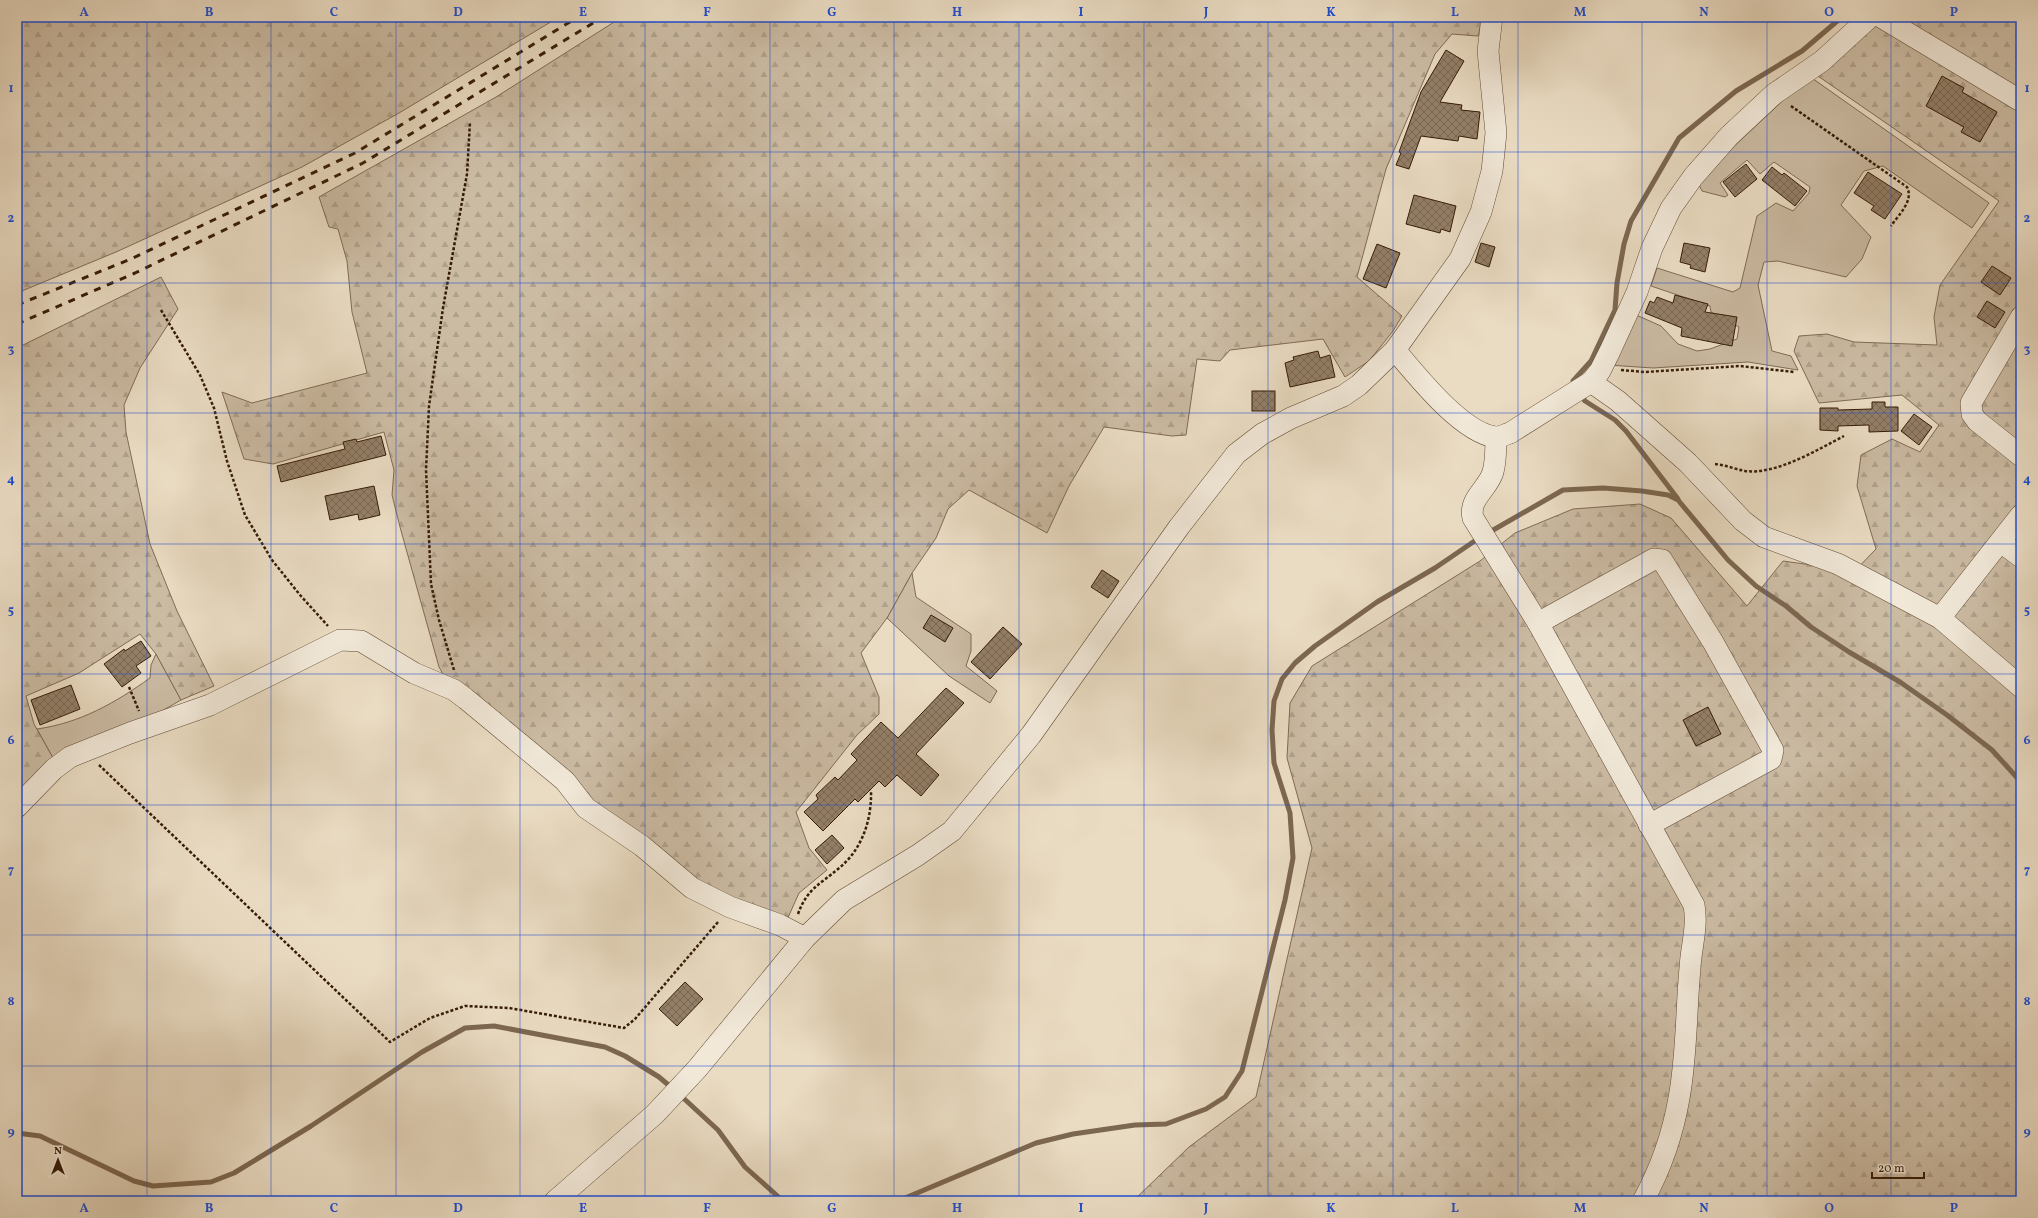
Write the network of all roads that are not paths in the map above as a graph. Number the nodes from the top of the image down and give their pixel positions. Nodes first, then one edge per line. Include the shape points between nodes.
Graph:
1 (1492, 17) edge
2 (1870, 17) edge
3 (1881, 17) edge
4 (2021, 101) edge
5 (2021, 318) edge
6 (1395, 350) junction
7 (1597, 374) junction
8 (1496, 438) junction
9 (2021, 456) edge
10 (2021, 515) edge
11 (2001, 542) junction
12 (2021, 557) edge
13 (1940, 618) junction
14 (1538, 623) junction
15 (2021, 687) edge
16 (17, 807) edge
17 (1649, 825) junction
18 (798, 934) junction
19 (555, 1201) edge
20 (1643, 1201) edge

1 - 6 street via 1488,51 1496,133 1492,171 1481,212 1460,259
2 - 7 street via 1822,61 1774,94 1729,136 1693,177 1672,208 1652,248 1637,292
3 - 4 street
5 - 9 street via 1971,403 1972,414 1977,421
6 - 8 street via 1437,400 1477,430
6 - 18 street via 1359,385 1343,396 1291,418 1262,434 1236,454 1179,527 1031,735 952,831 844,900
7 - 8 street via 1510,433
7 - 13 street via 1618,401 1686,462 1743,521 1764,537 1838,564
8 - 14 street via 1493,471 1471,510 1477,526
10 - 11 street
11 - 12 street
11 - 13 street
13 - 15 street
14 - 17 street
14 - 17 street via 1654,559 1662,560 1713,642 1773,750 1771,759
16 - 18 street via 70,757 210,705 340,640 361,641 414,673 454,690 565,781 586,808 642,846 692,888 730,907
17 - 20 street via 1694,905 1697,920 1690,967 1679,1099 1668,1140
18 - 19 street via 765,988 687,1080 662,1107

